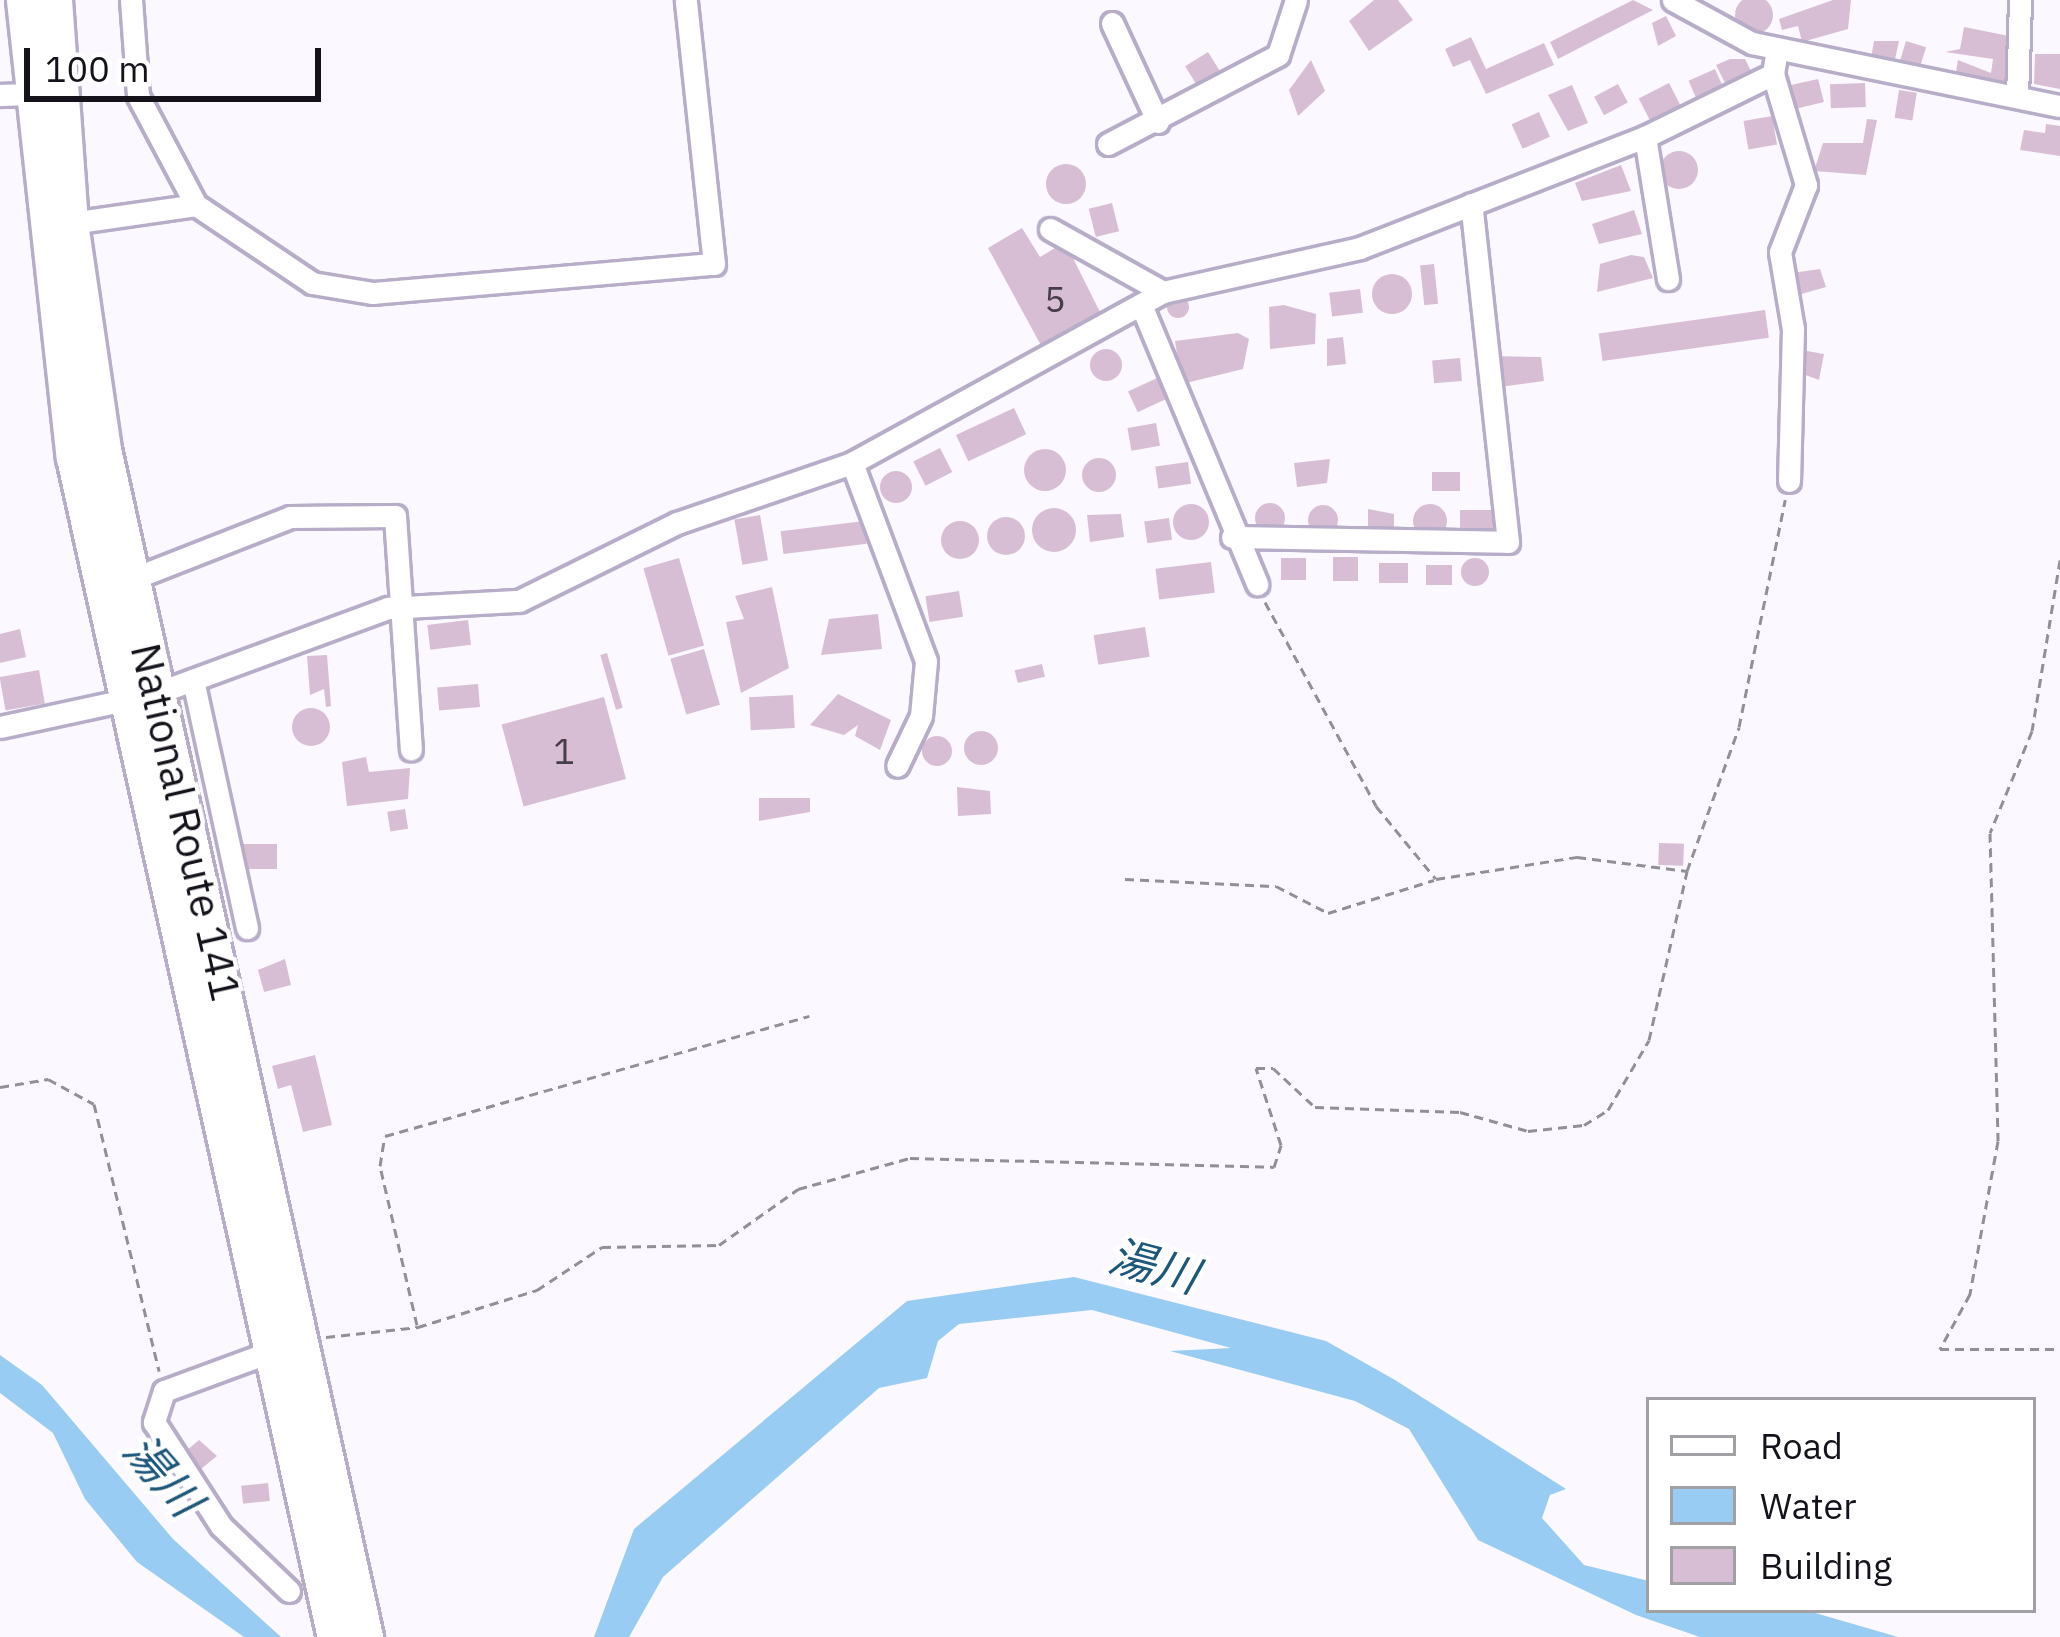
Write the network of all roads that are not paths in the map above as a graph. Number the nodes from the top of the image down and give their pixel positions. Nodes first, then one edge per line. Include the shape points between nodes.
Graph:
1 (23, 0) edge
2 (55, 0) edge
3 (131, 0) edge
4 (686, 0) edge
5 (1296, 0) edge
6 (1673, 0) edge
7 (2020, 0) edge
8 (1112, 23) dead end
9 (1778, 48) junction
10 (1773, 74) junction
11 (15, 95) edge
12 (2017, 98) junction
13 (2060, 106) edge
14 (1158, 122) junction
15 (1645, 137) junction
16 (1108, 144) dead end
17 (1471, 204) junction
18 (196, 205) junction
19 (55, 225) junction
20 (1050, 229) dead end
21 (1668, 279) dead end
22 (1162, 292) junction
23 (1144, 312) junction
24 (852, 463) junction
25 (1789, 481) road end
26 (1232, 537) junction
27 (132, 579) junction
28 (1257, 584) road end
29 (406, 607) junction
30 (193, 680) junction
31 (141, 698) junction
32 (0, 727) edge
33 (411, 748) dead end
34 (897, 766) dead end
35 (247, 928) dead end
36 (285, 1346) junction
37 (289, 1591) dead end
38 (349, 1630) edge

1 - 11 highway, National Route 141
2 - 19 highway, National Route 141
3 - 18 street via 138,96
4 - 18 street via 714,264 373,293 312,283
5 - 14 street via 1278,55
6 - 9 street
7 - 12 street
8 - 14 street
9 - 10 street
9 - 12 street
10 - 15 street
10 - 25 street via 1806,185 1780,252 1793,328
11 - 19 highway, National Route 141
12 - 13 street
14 - 16 street
15 - 17 street
15 - 21 street
17 - 22 street via 1312,262
17 - 26 street via 1508,542
18 - 19 street
19 - 27 highway, National Route 141
19 - 31 highway, National Route 141
20 - 22 street
22 - 23 street
23 - 24 street
23 - 26 street
24 - 29 street via 676,523 519,601
24 - 34 street via 926,662 921,716
26 - 28 street
27 - 29 street via 290,518 386,511 400,523
27 - 31 highway, National Route 141
29 - 30 street
29 - 33 street via 395,618
30 - 31 street
30 - 35 street
31 - 32 street
31 - 36 highway, National Route 141
36 - 37 street via 164,1391 154,1422 166,1453
36 - 38 highway, National Route 141

